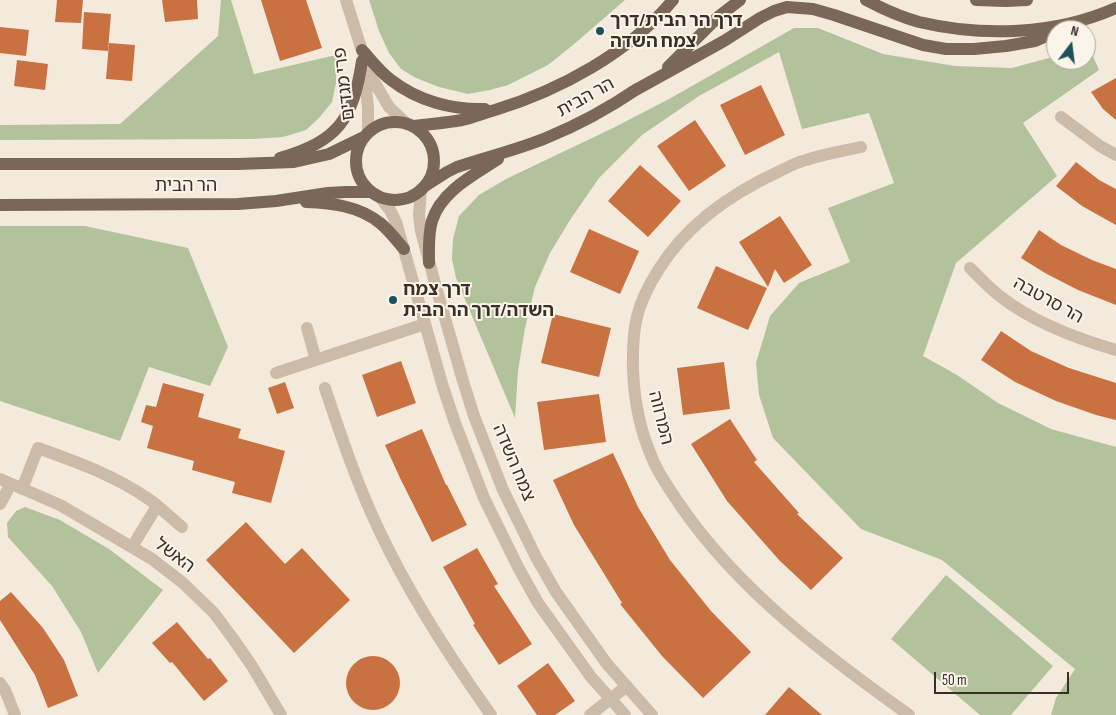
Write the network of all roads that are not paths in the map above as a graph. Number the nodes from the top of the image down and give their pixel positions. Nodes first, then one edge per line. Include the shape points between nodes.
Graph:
1 (346, 0) edge
2 (673, 0) edge
3 (740, 0) edge
4 (866, 0) edge
5 (976, 0) edge
6 (1027, 0) edge
7 (1116, 8) edge
8 (1087, 19) joint
9 (1046, 36) edge
10 (362, 56) junction
11 (632, 92) junction
12 (501, 108) junction
13 (1061, 117) dead end
14 (410, 124) junction
15 (365, 135) junction
16 (861, 147) dead end
17 (514, 149) junction
18 (1116, 154) edge
19 (0, 164) edge
20 (257, 164) junction
21 (423, 187) junction
22 (376, 195) junction
23 (276, 201) junction
24 (0, 205) edge
25 (404, 249) junction
26 (429, 263) junction
27 (970, 268) dead end
28 (425, 324) junction
29 (307, 328) dead end
30 (1116, 350) edge
31 (316, 360) junction
32 (276, 372) dead end
33 (325, 388) dead end
34 (11, 484) edge
35 (0, 504) edge
36 (157, 506) junction
37 (182, 528) dead end
38 (132, 547) junction
39 (0, 683) edge
40 (627, 686) junction
41 (611, 699) junction
42 (15, 715) edge
43 (281, 715) edge
44 (491, 715) edge
45 (590, 715) edge
46 (625, 715) edge
47 (652, 715) edge
48 (909, 715) edge

1 - 10 street, פרי מגדים
2 - 12 main road, הר הבית via 642,32 590,68 548,90
3 - 11 main road, הר הבית via 671,64
4 - 8 main road via 919,22 977,30 1038,29
5 - 6 main road
7 - 8 main road
9 - 11 main road via 1006,46 946,49 923,45 813,9 787,8 760,18
10 - 12 main road via 414,96 454,107
10 - 14 street, פרי מגדים via 389,107
10 - 15 street, פרי מגדים via 368,108
10 - 20 main road via 350,108 336,130 306,149
11 - 17 main road, הר הבית via 588,118
12 - 14 main road, הר הבית via 464,119
13 - 18 street
14 - 15 main road via 384,122
14 - 21 main road via 428,139 433,152 432,174
15 - 20 main road, הר הבית via 330,154 294,162
15 - 22 main road via 356,150 355,164 360,179
16 - 48 street, המרווה via 805,160 767,177 711,211 685,235 647,288 637,312 632,352 635,401 641,430 653,461 696,528 719,555 805,637
17 - 21 main road, הר הבית via 457,167
17 - 26 main road via 450,192 439,204 430,232
19 - 20 main road, הר הבית
21 - 22 main road via 402,199
21 - 26 street, צמח השדה via 419,216
22 - 23 main road, הר הבית via 328,193
22 - 25 street via 390,210
23 - 24 main road, הר הבית
23 - 25 main road via 326,203 357,210 382,224
25 - 28 street
26 - 40 street, צמח השדה via 465,390 503,490 556,592 607,664
27 - 30 street, הר סרטבה via 1024,312 1084,340
28 - 31 street
28 - 41 street via 455,422 484,498 518,567 566,643
29 - 31 street
31 - 32 street
33 - 44 street via 358,483 378,529 424,613
34 - 35 street
34 - 36 street via 38,448 121,483
34 - 38 street, האשל via 60,506
36 - 37 street
36 - 38 street
38 - 43 street, האשל via 183,583 214,613 252,666
39 - 42 street
40 - 41 street
40 - 47 street, צמח השדה
41 - 45 street
41 - 46 street

